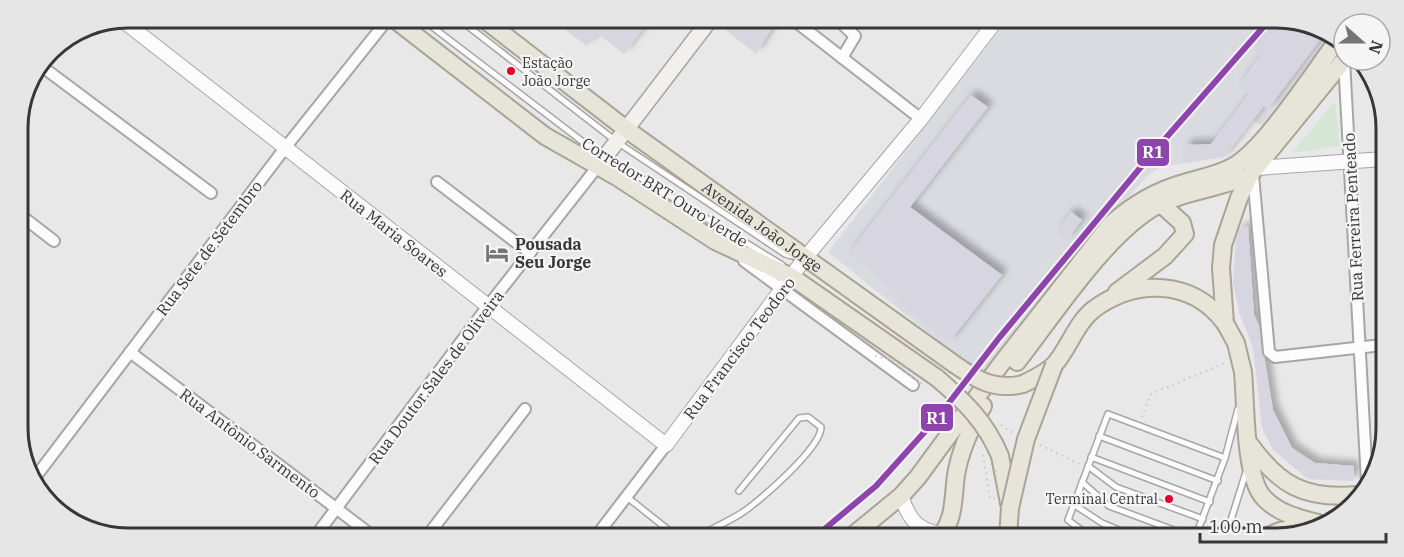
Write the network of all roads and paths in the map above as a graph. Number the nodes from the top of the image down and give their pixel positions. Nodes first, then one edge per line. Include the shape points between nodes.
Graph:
1 (132, 28) edge
2 (381, 28) edge
3 (406, 28) edge
4 (432, 28) edge
5 (471, 28) edge
6 (494, 28) edge
7 (705, 28) edge
8 (804, 28) edge
9 (846, 28) edge
10 (990, 28) edge
11 (1332, 48) edge
12 (842, 58) junction
13 (47, 71) edge
14 (1334, 72) edge
15 (1345, 72) edge
16 (921, 119) junction
17 (621, 135) junction
18 (285, 148) junction
19 (1376, 160) edge
20 (1351, 162) junction
21 (608, 166) junction
22 (1253, 172) junction
23 (437, 182) dead end
24 (211, 193) dead end
25 (1160, 204) junction
26 (29, 221) edge
27 (54, 241) dead end
28 (530, 253) junction
29 (805, 258) junction
30 (788, 283) junction
31 (488, 306) junction
32 (1094, 310) junction
33 (1225, 323) junction
34 (1376, 346) edge
35 (1361, 348) junction
36 (130, 352) junction
37 (875, 356) junction
38 (1054, 365) junction
39 (1237, 366) junction
40 (932, 383) junction
41 (914, 385) dead end
42 (1151, 394) dead end
43 (525, 409) dead end
44 (1099, 436) junction
45 (1248, 441) junction
46 (666, 445) junction
47 (981, 445) dead end
48 (1055, 452) dead end
49 (1091, 457) junction
50 (1225, 458) junction
51 (1249, 459) junction
52 (995, 466) dead end
53 (1087, 467) junction
54 (1366, 470) edge
55 (39, 473) edge
56 (1218, 481) junction
57 (1082, 482) junction
58 (740, 491) dead end
59 (1350, 495) edge
60 (901, 496) junction
61 (627, 497) junction
62 (1210, 502) junction
63 (1073, 504) junction
64 (1010, 508) junction
65 (337, 509) junction
66 (1203, 519) junction
67 (1313, 521) edge
68 (322, 528) edge
69 (362, 528) edge
70 (433, 528) edge
71 (603, 528) edge
72 (666, 528) edge
73 (714, 528) edge
74 (861, 528) edge
75 (920, 528) edge
76 (948, 528) edge
77 (1009, 528) edge
78 (1077, 528) edge
79 (1114, 528) edge
80 (1168, 528) edge
81 (1199, 528) edge
82 (1228, 528) edge

1 - 18 street, Rua Maria Soares
2 - 18 street, Rua Sete de Setembro
3 - 21 main road, Avenida João Jorge via 544,136
4 - 21 lane, Corredor BRT Ouro Verde
5 - 17 lane, Corredor BRT Ouro Verde
6 - 17 main road, Avenida João Jorge
7 - 17 main road, Rua Doutor Sales de Oliveira
8 - 12 street
9 - 12 street via 855,36
10 - 16 street, Rua Francisco Teodoro
11 - 60 main road via 1261,141 1232,167 1157,192 1110,225
12 - 16 street
13 - 24 street
14 - 22 main road
15 - 20 street, Rua Ferreira Penteado
16 - 29 street, Rua Francisco Teodoro
17 - 21 main road, Rua Doutor Sales de Oliveira
17 - 29 main road, Avenida João Jorge
18 - 31 street, Rua Maria Soares
18 - 36 street, Rua Sete de Setembro
19 - 20 street
20 - 22 street
20 - 35 street, Rua Ferreira Penteado
21 - 28 street, Rua Doutor Sales de Oliveira
21 - 30 main road, Avenida João Jorge via 715,241
21 - 30 lane, Corredor BRT Ouro Verde via 780,263
22 - 25 main road
22 - 33 main road via 1223,245
22 - 35 street via 1269,352 1275,357
23 - 28 street
25 - 32 main road via 1185,228 1182,239
25 - 76 main road via 1137,218 1104,251 983,405 956,475
26 - 27 street
28 - 31 street, Rua Doutor Sales de Oliveira
29 - 30 street, Rua Francisco Teodoro
29 - 38 main road, Avenida João Jorge, bridge via 977,380 1002,387 1023,384
30 - 37 street, Avenida João Jorge
30 - 40 main road, Avenida João Jorge
30 - 46 street, Rua Francisco Teodoro
31 - 46 street, Rua Maria Soares
31 - 65 street, Rua Doutor Sales de Oliveira
32 - 33 main road via 1156,286 1196,296
32 - 38 main road
33 - 39 main road, bridge via 1236,343
34 - 35 street
35 - 54 street, Rua Ferreira Penteado
36 - 55 street, Rua Sete de Setembro
36 - 65 street, Rua Antônio Sarmento
37 - 40 path, bridge via 892,360
37 - 41 street, Avenida João Jorge
38 - 64 main road, bridge via 1035,410
39 - 42 path
39 - 45 main road
39 - 50 lane via 1237,414
40 - 64 main road, Avenida João Jorge, bridge via 977,415 991,434 1006,478
43 - 70 street
44 - 49 lane
44 - 50 lane via 1108,414
44 - 56 lane
45 - 51 main road
45 - 59 main road via 1283,482 1323,495
46 - 61 street, Rua Francisco Teodoro
47 - 52 path, bridge via 990,499 999,497
48 - 53 path
49 - 53 lane
49 - 62 lane
50 - 56 lane
51 - 67 main road via 1255,486 1263,498 1290,515
51 - 82 lane
53 - 57 lane
53 - 66 lane via 1116,487
56 - 62 lane
57 - 63 lane
57 - 80 lane via 1109,506
58 - 73 lane via 799,418 808,417 821,427 818,440 767,494
60 - 74 main road
60 - 75 street
61 - 71 street, Rua Francisco Teodoro
61 - 72 lane
62 - 66 lane
63 - 78 lane via 1068,522
63 - 79 lane
64 - 77 main road
65 - 68 street, Rua Doutor Sales de Oliveira
65 - 69 street, Rua Antônio Sarmento
66 - 81 lane

